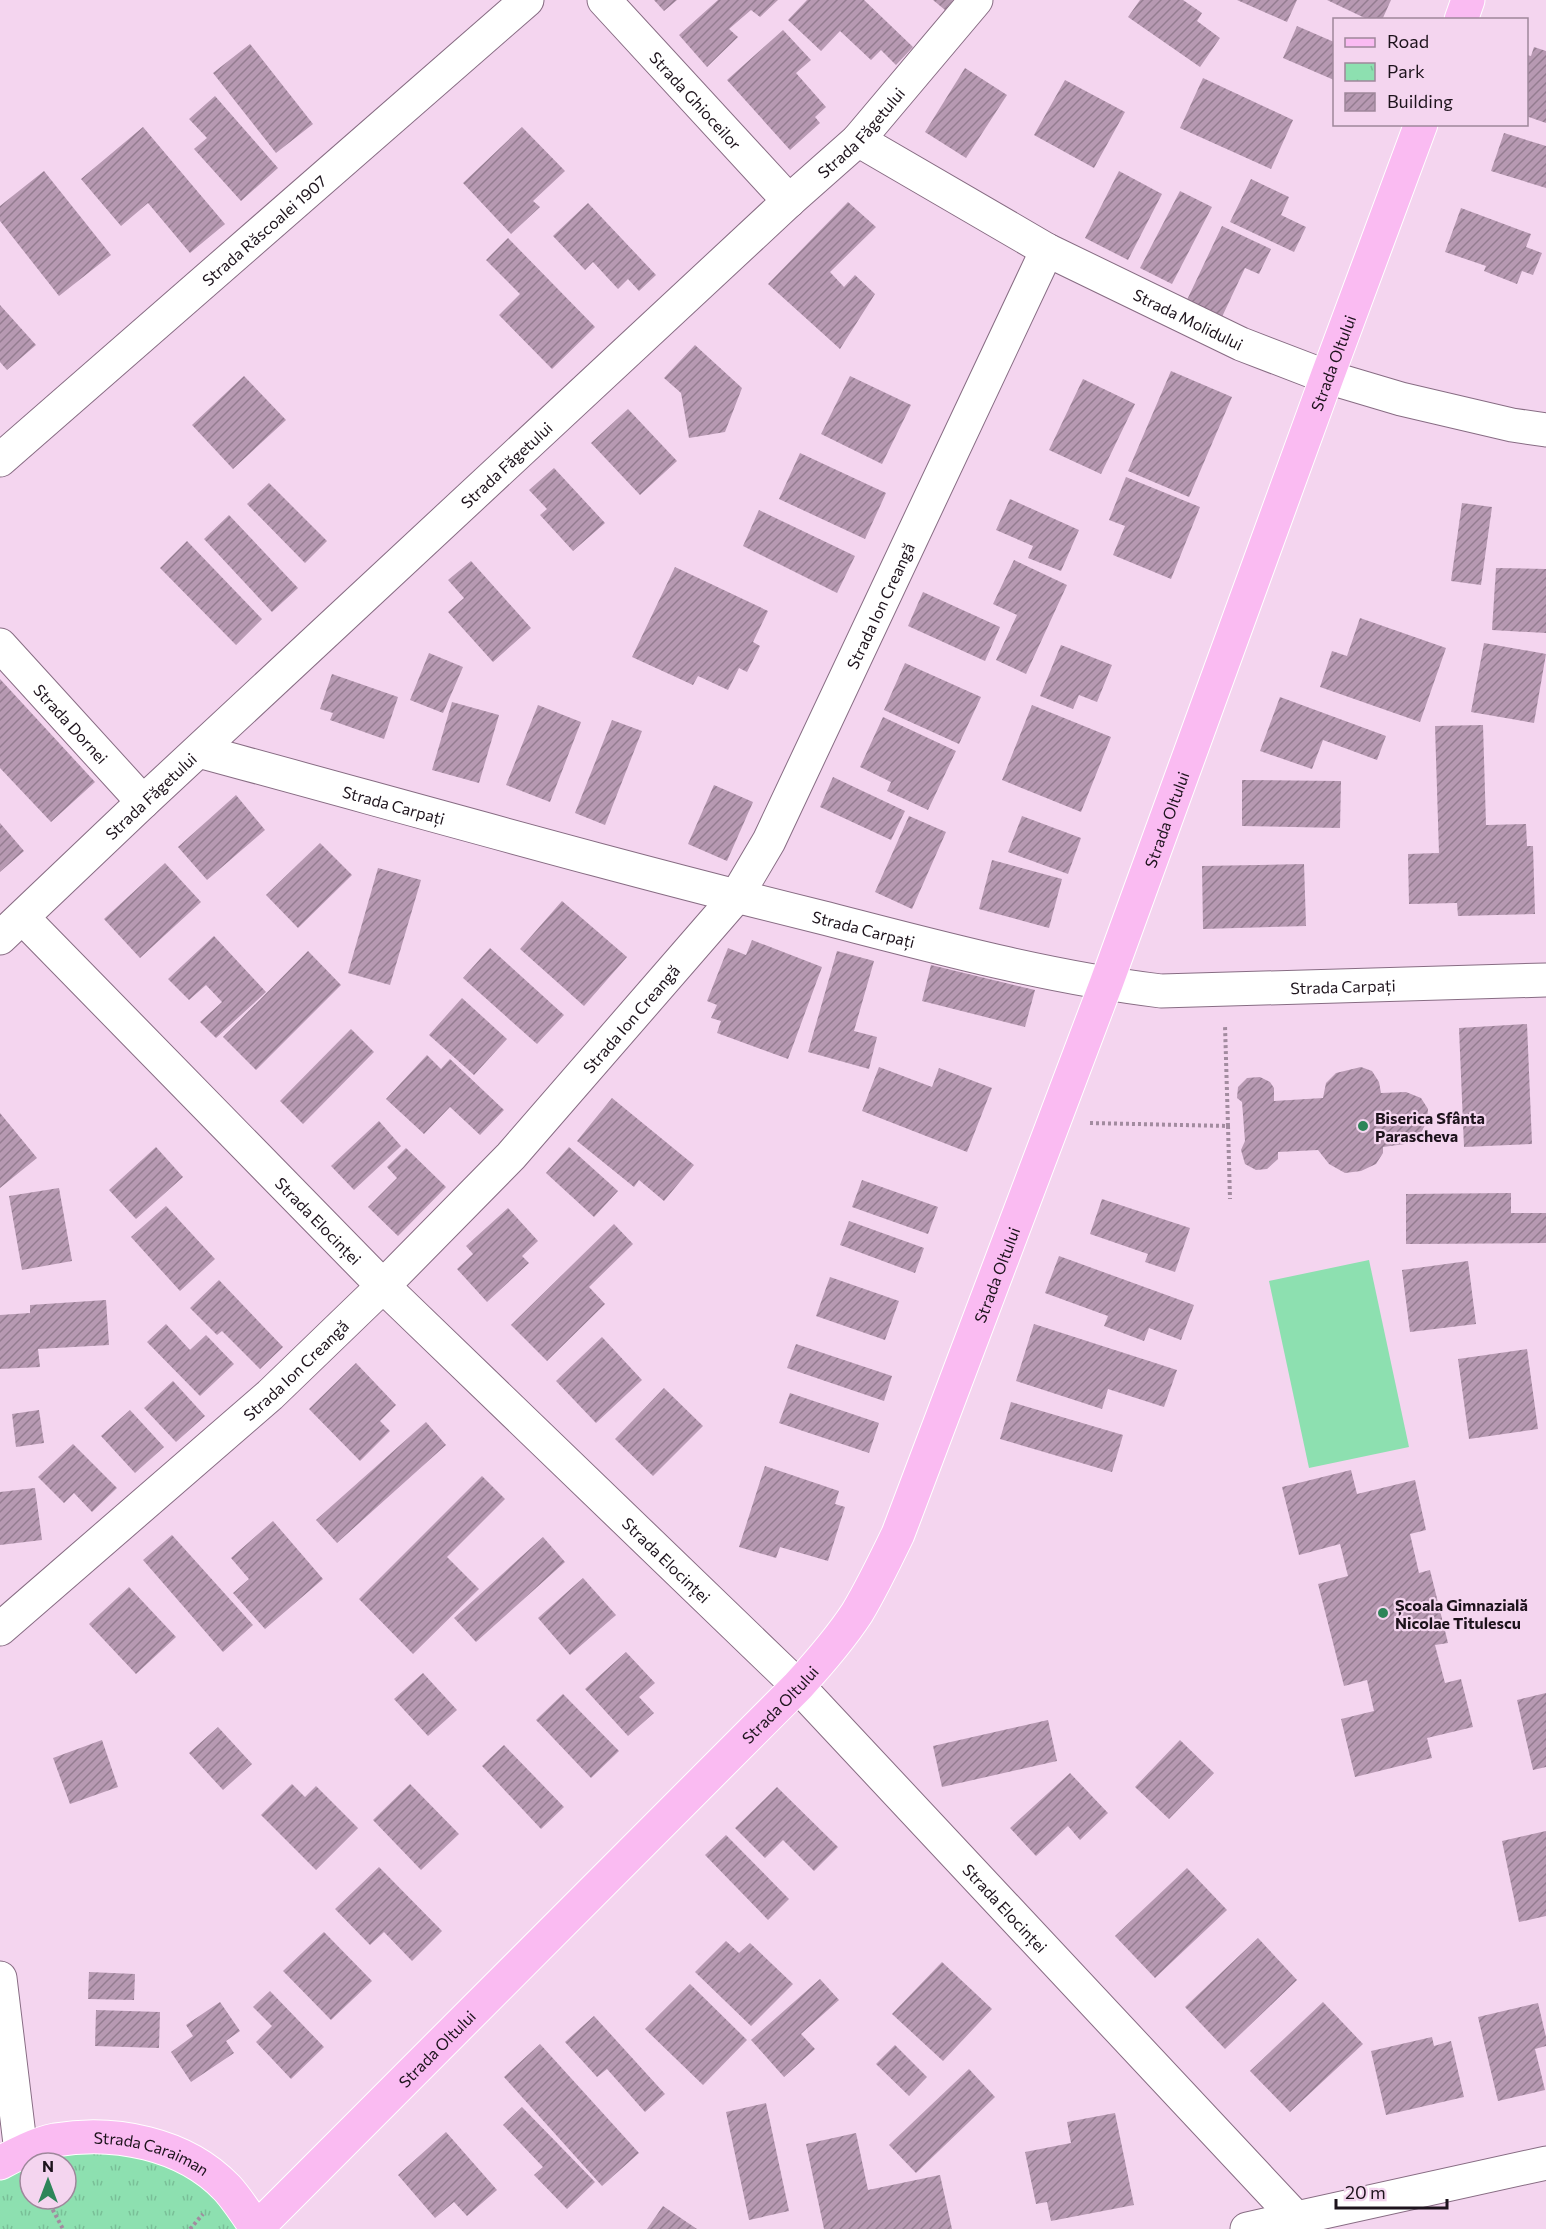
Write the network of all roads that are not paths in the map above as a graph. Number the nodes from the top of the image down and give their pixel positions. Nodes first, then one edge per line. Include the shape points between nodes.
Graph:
1 (527, 0) edge
2 (604, 0) edge
3 (976, 0) edge
4 (1468, 0) edge
5 (1462, 18) edge
6 (1420, 126) edge
7 (858, 140) junction
8 (789, 201) junction
9 (1047, 250) junction
10 (1327, 377) junction
11 (1546, 430) edge
12 (0, 460) edge
13 (0, 645) edge
14 (199, 751) junction
15 (143, 802) junction
16 (736, 897) junction
17 (11, 928) edge
18 (1546, 981) edge
19 (1106, 984) junction
20 (383, 1286) junction
21 (0, 1629) edge
22 (798, 1686) junction
23 (0, 1978) edge
24 (11, 2158) edge
25 (1546, 2163) edge
26 (1296, 2223) edge
27 (257, 2229) edge
28 (1247, 2229) edge

1 - 12 street, Strada Răscoalei 1907
2 - 8 street, Strada Ghioceilor
3 - 7 street, Strada Făgetului
4 - 5 main road
6 - 10 main road, Strada Oltului
7 - 8 street, Strada Făgetului
7 - 9 street, Strada Molidului
8 - 14 street, Strada Făgetului
9 - 10 street, Strada Molidului via 1241,344
9 - 16 street, Strada Ion Creangă via 769,841
10 - 11 street, Strada Molidului via 1401,399
10 - 19 main road, Strada Oltului
13 - 15 street, Strada Dornei
14 - 15 street, Strada Făgetului
14 - 16 street, Strada Carpați
15 - 17 street, Strada Făgetului
16 - 19 street, Strada Carpați via 1026,969
16 - 20 street, Strada Ion Creangă via 511,1156
17 - 20 street, Strada Elocinței
18 - 19 street, Strada Carpați via 1161,991
19 - 22 main road, Strada Oltului via 898,1534 856,1614
20 - 21 street, Strada Ion Creangă via 270,1395
20 - 22 street, Strada Elocinței
22 - 26 street, Strada Elocinței
22 - 27 main road, Strada Oltului
23 - 24 street, Strada Caraiman
24 - 27 main road, Strada Caraiman via 53,2141 99,2136 150,2143 196,2164 226,2188
25 - 26 street
26 - 28 street

